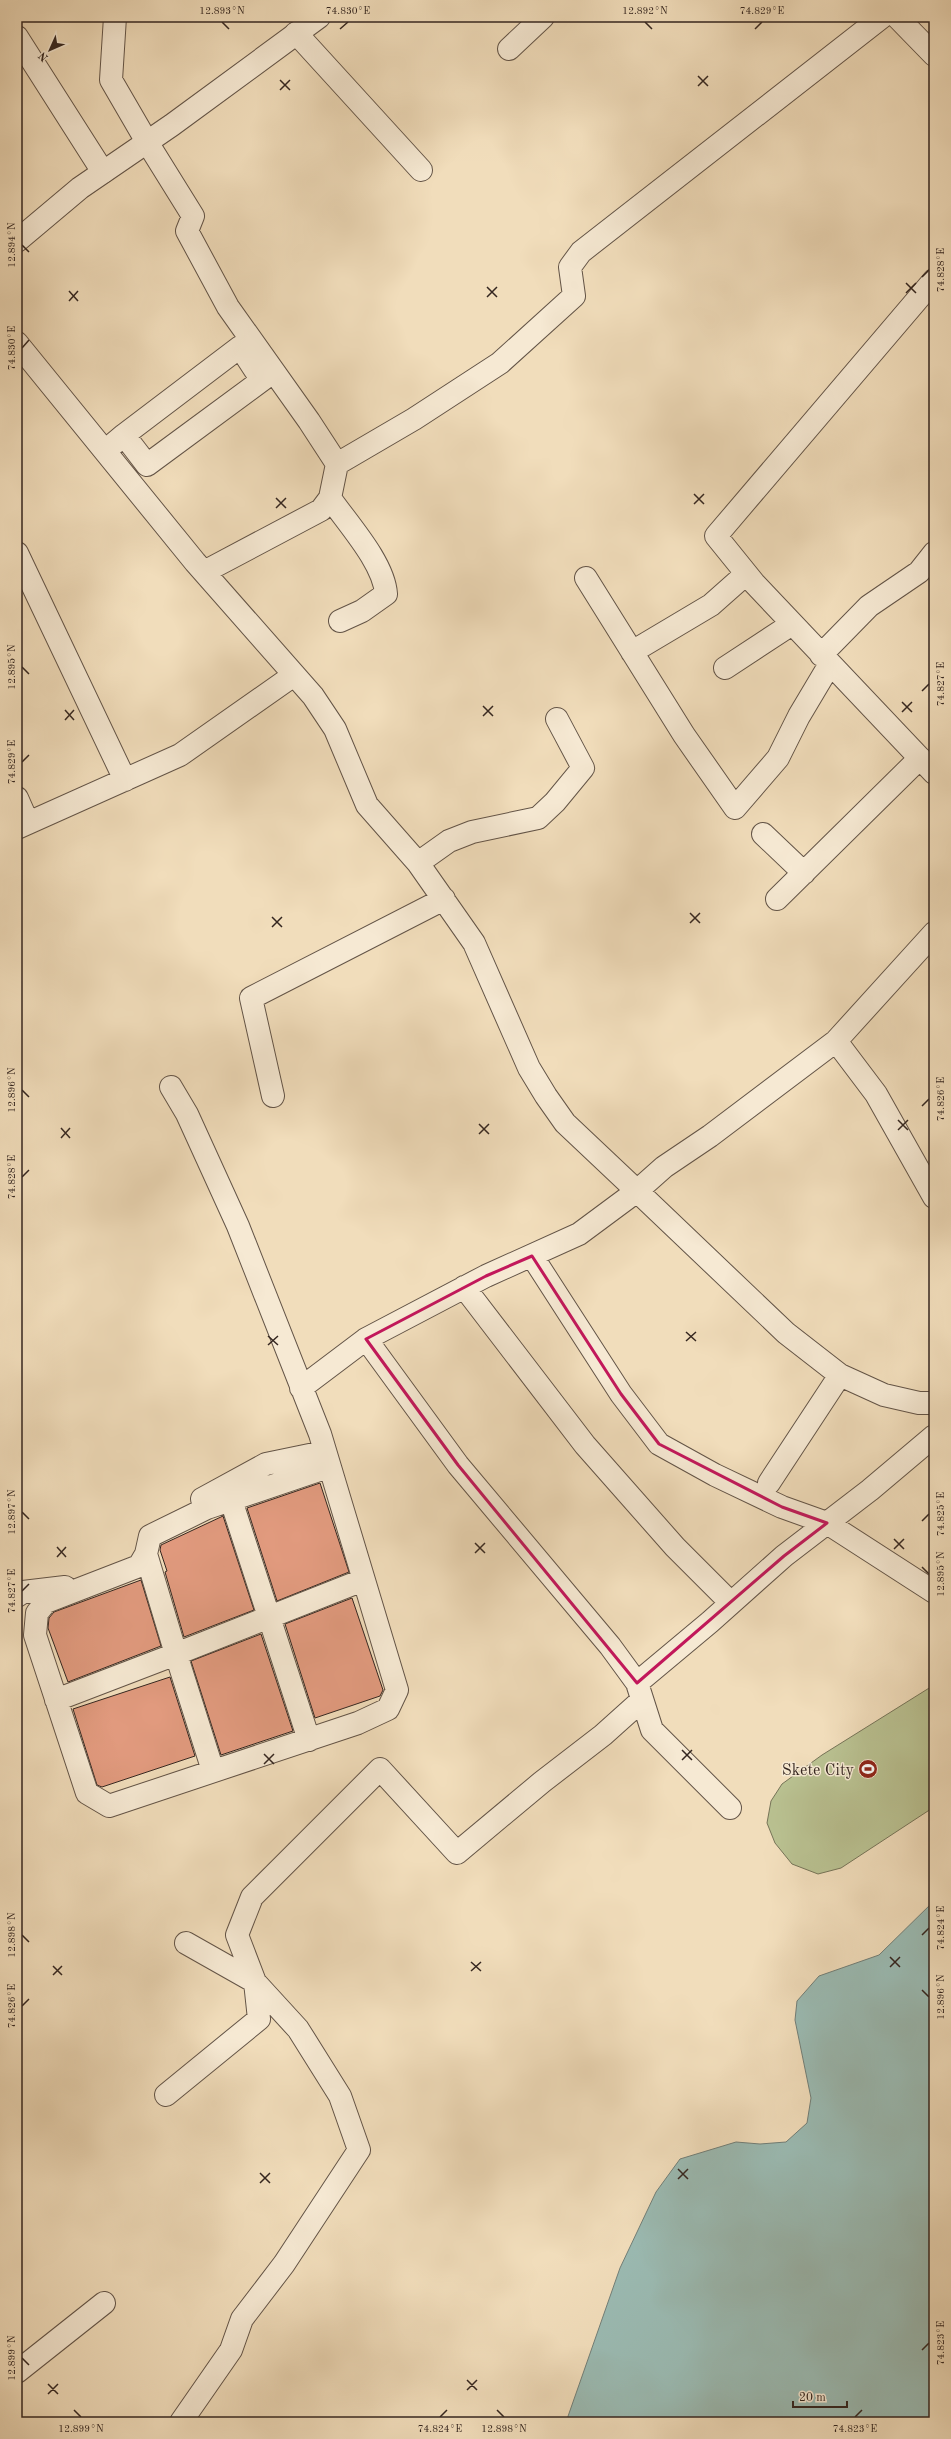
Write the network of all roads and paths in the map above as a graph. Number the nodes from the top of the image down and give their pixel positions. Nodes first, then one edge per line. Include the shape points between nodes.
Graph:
1 (115, 17) edge
2 (319, 17) edge
3 (543, 17) edge
4 (882, 17) edge
5 (897, 17) edge
6 (296, 33) junction
7 (17, 37) edge
8 (509, 49) dead end
9 (934, 55) edge
10 (146, 142) junction
11 (421, 170) dead end
12 (103, 172) junction
13 (17, 242) edge
14 (934, 280) edge
15 (17, 343) edge
16 (267, 376) junction
17 (124, 435) junction
18 (105, 451) junction
19 (338, 464) junction
20 (330, 498) junction
21 (17, 553) edge
22 (934, 553) edge
23 (204, 572) junction
24 (746, 574) junction
25 (586, 578) dead end
26 (340, 621) dead end
27 (792, 624) junction
28 (632, 652) junction
29 (825, 659) junction
30 (725, 668) dead end
31 (294, 675) junction
32 (557, 718) dead end
33 (927, 765) edge
34 (125, 780) junction
35 (17, 798) edge
36 (22, 826) edge
37 (763, 834) dead end
38 (418, 863) junction
39 (804, 872) junction
40 (777, 898) dead end
41 (444, 899) junction
42 (934, 933) edge
43 (836, 1041) junction
44 (171, 1087) dead end
45 (273, 1096) dead end
46 (637, 1190) junction
47 (934, 1197) edge
48 (532, 1256) junction
49 (464, 1287) junction
50 (366, 1339) junction
51 (840, 1375) junction
52 (301, 1388) junction
53 (934, 1403) edge
54 (934, 1436) edge
55 (326, 1460) junction
56 (769, 1483) dead end
57 (231, 1500) junction
58 (827, 1523) junction
59 (146, 1554) junction
60 (363, 1580) junction
61 (934, 1592) edge
62 (17, 1596) edge
63 (731, 1603) junction
64 (270, 1616) junction
65 (176, 1654) junction
66 (640, 1691) junction
67 (56, 1700) junction
68 (308, 1740) junction
69 (213, 1771) junction
70 (730, 1808) dead end
71 (186, 1943) dead end
72 (255, 1982) junction
73 (166, 2095) dead end
74 (104, 2303) dead end
75 (17, 2372) edge
76 (181, 2422) edge

1 - 10 street via 111,80
2 - 6 street
3 - 8 street
4 - 19 street via 581,252 570,267 574,296 500,363 414,419
5 - 9 street
6 - 10 street
6 - 11 street
7 - 12 street
10 - 12 street
10 - 16 street via 193,216 187,231
12 - 13 street via 80,188
14 - 24 street via 716,536
15 - 18 street
16 - 17 street via 240,347
16 - 17 street via 147,465
16 - 19 street via 309,421
17 - 18 street
18 - 23 street
19 - 20 street
20 - 23 street via 321,510
20 - 26 street via 371,555 386,587 386,594 362,611
21 - 34 street
22 - 29 street via 919,572 869,606
23 - 31 street
24 - 27 street
24 - 28 street via 710,605
25 - 28 street
27 - 29 street
27 - 30 street
28 - 29 street via 684,735 735,808 778,758
29 - 33 street
31 - 34 street via 180,755
31 - 38 street via 313,696 334,729 368,805
32 - 38 street via 583,768 555,802 538,818 472,832 449,841
33 - 39 street
34 - 36 street
35 - 36 street
37 - 39 street
38 - 41 street
39 - 40 street
41 - 45 street via 251,998
41 - 46 street via 474,943 526,1061 546,1096 565,1123
42 - 43 street
43 - 46 street
43 - 47 street via 876,1094
44 - 52 street via 187,1114 238,1226
46 - 48 street via 579,1234
46 - 51 street via 786,1333
48 - 49 street
48 - 58 street via 621,1394 659,1444 715,1475 782,1507
49 - 50 street
49 - 63 street via 585,1445 675,1547
50 - 52 street
50 - 66 street via 458,1465 610,1646
51 - 53 street via 884,1394 919,1403
51 - 56 street
52 - 55 street via 320,1434
54 - 58 street
55 - 57 street
55 - 60 street
55 - 62 street via 266,1464 159,1524 141,1540 123,1563 105,1576 60,1588 23,1592
57 - 59 street via 207,1508 150,1536
57 - 64 street
58 - 61 street
58 - 63 street via 784,1556
59 - 65 street
59 - 67 street via 139,1566 46,1602 37,1613 35,1635
60 - 64 street
60 - 68 street via 397,1690 388,1709 358,1723
63 - 66 street
64 - 65 street
64 - 68 street
65 - 67 street
65 - 69 street
66 - 70 street via 652,1730
66 - 72 street via 603,1735 457,1853 380,1769 252,1897 237,1935
67 - 69 street via 87,1793 110,1806
68 - 69 street
71 - 72 street
72 - 73 street via 259,2019
72 - 76 street via 298,2029 340,2096 359,2150 284,2264 242,2319 231,2350
74 - 75 street

